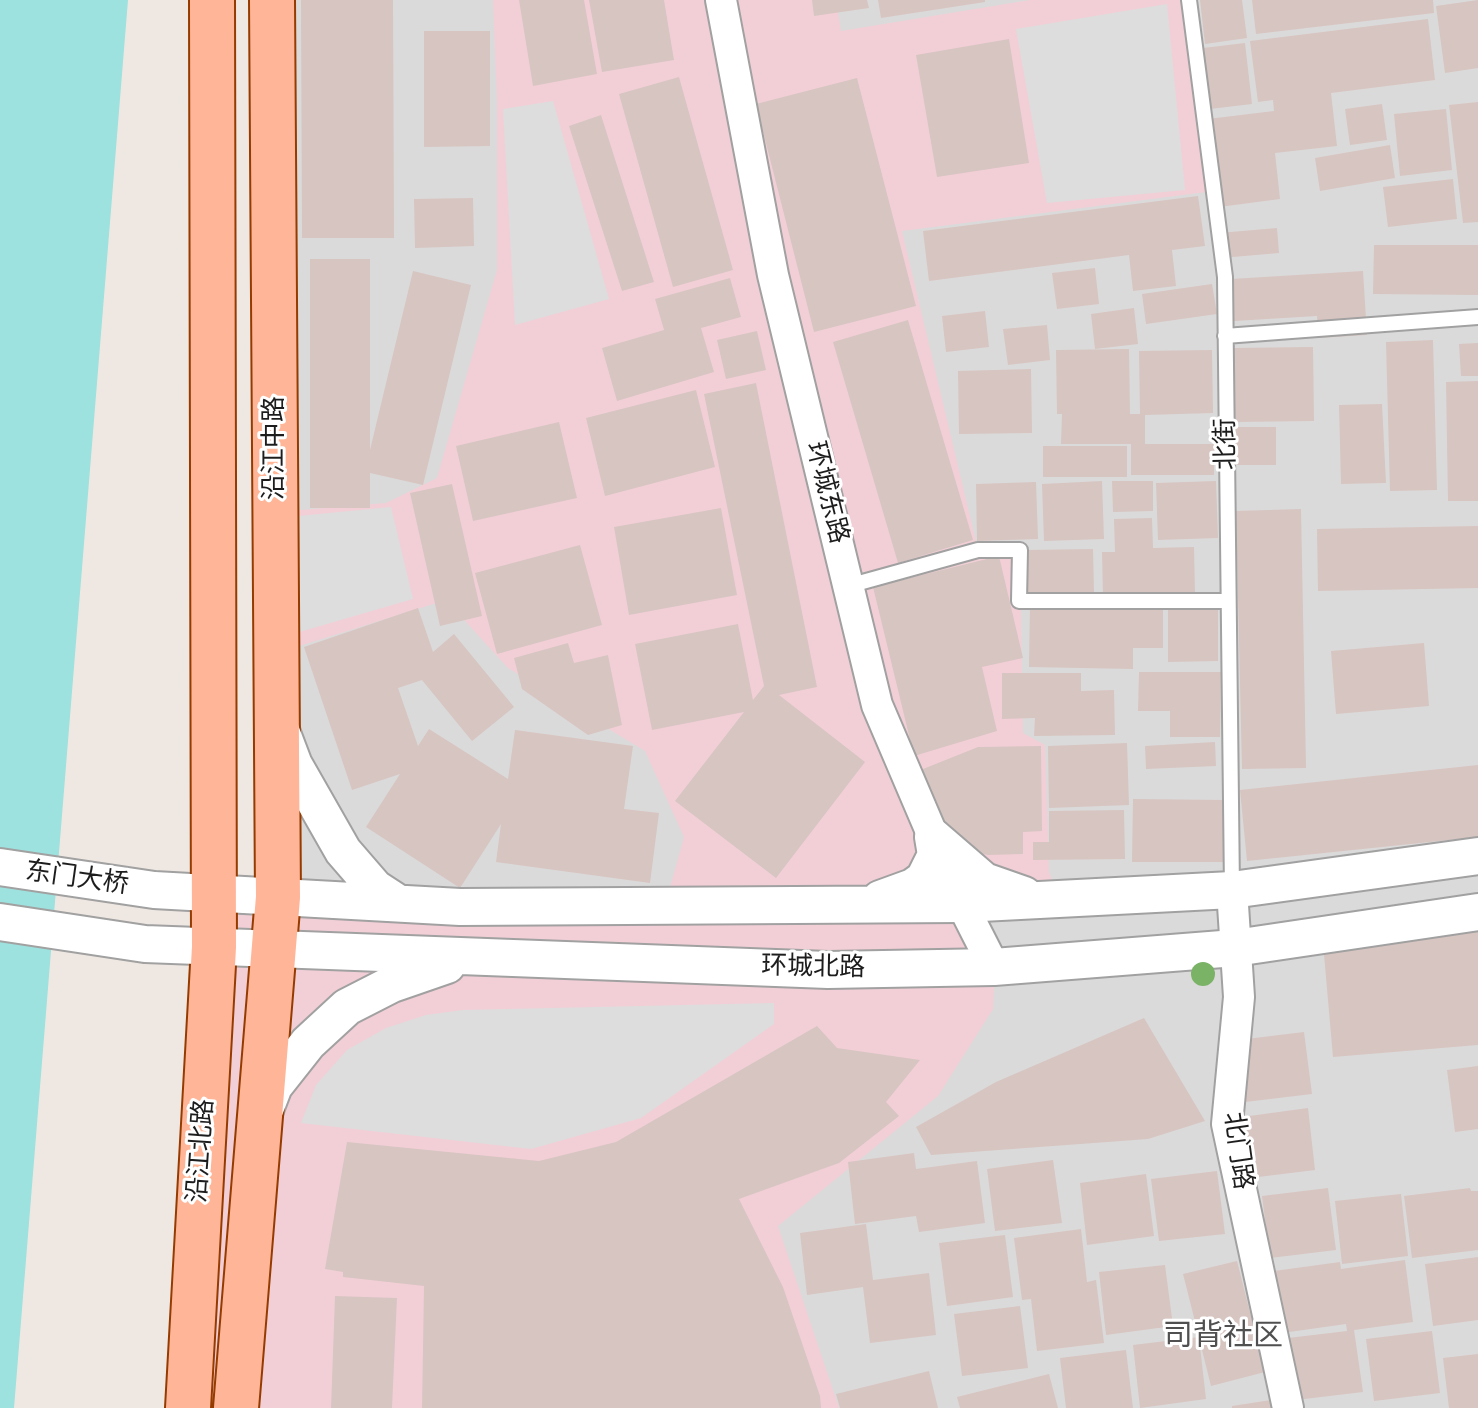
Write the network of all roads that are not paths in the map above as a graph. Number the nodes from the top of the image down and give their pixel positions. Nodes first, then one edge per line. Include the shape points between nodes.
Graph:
1 (212, 0) edge
2 (272, 0) edge
3 (721, 0) edge
4 (1189, 0) edge
5 (1478, 317) edge
6 (1225, 336) junction
7 (848, 586) junction
8 (1228, 601) junction
9 (277, 720) junction
10 (933, 837) junction
11 (1478, 856) edge
12 (0, 867) edge
13 (1232, 890) junction
14 (215, 893) junction
15 (278, 897) junction
16 (1059, 899) junction
17 (398, 903) junction
18 (848, 904) junction
19 (962, 904) junction
20 (1478, 912) edge
21 (0, 922) edge
22 (145, 944) joint
23 (214, 947) junction
24 (1235, 948) junction
25 (273, 950) junction
26 (480, 957) junction
27 (994, 967) junction
28 (260, 1125) junction
29 (188, 1408) edge
30 (236, 1408) edge
31 (1288, 1408) edge

1 - 14 main road
2 - 9 main road, 沿江中路
3 - 7 street, 环城东路 via 773,275
4 - 6 lane, 北街 via 1225,277
5 - 6 lane
6 - 8 lane, 北街
7 - 8 lane via 978,550 1020,550 1019,601
7 - 10 street, 环城东路 via 877,705
8 - 13 lane, 北街
9 - 15 main road, 沿江中路
9 - 17 street via 294,765 343,851 375,888
10 - 16 street via 998,889
10 - 18 street via 936,855 924,879 895,894
10 - 19 street, 环城东路
11 - 13 street
12 - 14 street, 东门大桥 via 154,890
13 - 16 street
13 - 24 street, 北门路
14 - 15 street
14 - 23 main road, 沿江北路
15 - 17 street
15 - 25 main road
16 - 19 street
17 - 18 street
18 - 19 street
19 - 27 street, 环城东路
20 - 24 street, 环城北路
21 - 22 street, 东门大桥
22 - 23 street, 环城北路
23 - 25 street, 环城北路
23 - 29 main road, 沿江北路
24 - 27 street, 环城北路
24 - 31 street, 北门路 via 1239,997 1227,1124
25 - 26 street, 环城北路
25 - 28 main road
26 - 27 street, 环城北路 via 828,970
26 - 28 street via 392,984 347,1007 308,1043 274,1086
28 - 30 main road

